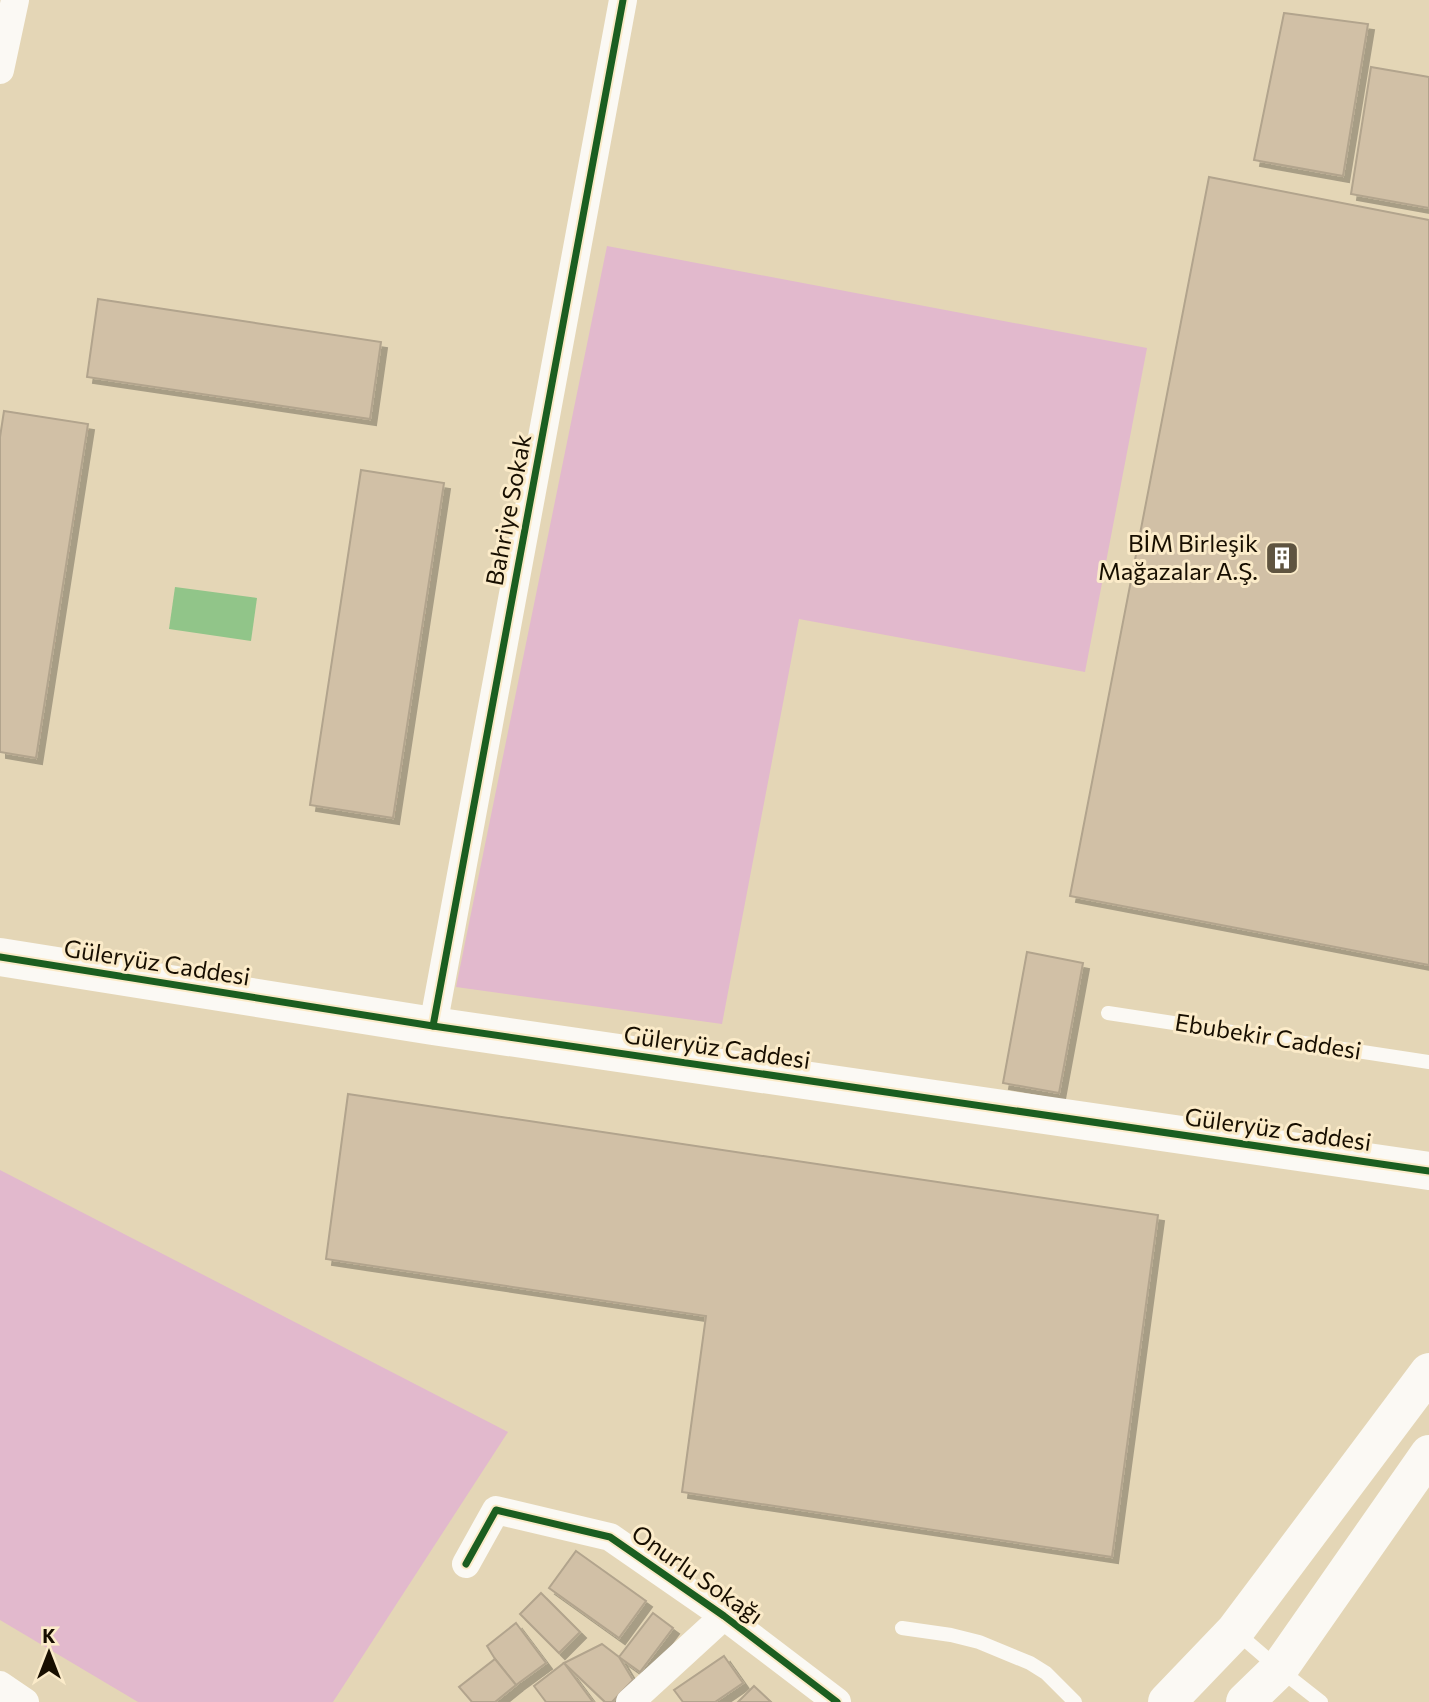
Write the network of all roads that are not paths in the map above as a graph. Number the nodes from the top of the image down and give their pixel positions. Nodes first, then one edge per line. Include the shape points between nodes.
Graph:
1 (15, 0) edge
2 (623, 0) edge
3 (0, 70) edge
4 (0, 957) edge
5 (1108, 1013) dead end
6 (433, 1027) junction
7 (1429, 1062) edge
8 (1429, 1171) edge
9 (1429, 1372) edge
10 (1429, 1454) edge
11 (466, 1564) dead end
12 (724, 1616) junction
13 (902, 1628) dead end
14 (1235, 1631) junction
15 (1279, 1669) junction
16 (0, 1685) edge
17 (25, 1702) edge
18 (630, 1702) edge
19 (837, 1702) edge
20 (1075, 1702) edge
21 (1167, 1702) edge
22 (1245, 1702) edge
23 (1321, 1702) edge

1 - 3 street
2 - 6 street, Bahriye Sokak
4 - 6 street, Güleryüz Caddesi
5 - 7 lane, Ebubekir Caddesi
6 - 8 street, Güleryüz Caddesi
9 - 14 street
10 - 15 street
11 - 12 street, Onurlu Sokağı via 496,1510 610,1537
12 - 18 street
12 - 19 street, Onurlu Sokağı
13 - 20 lane via 979,1642 1030,1663
14 - 15 lane
14 - 21 street
15 - 22 street
15 - 23 lane
16 - 17 street

